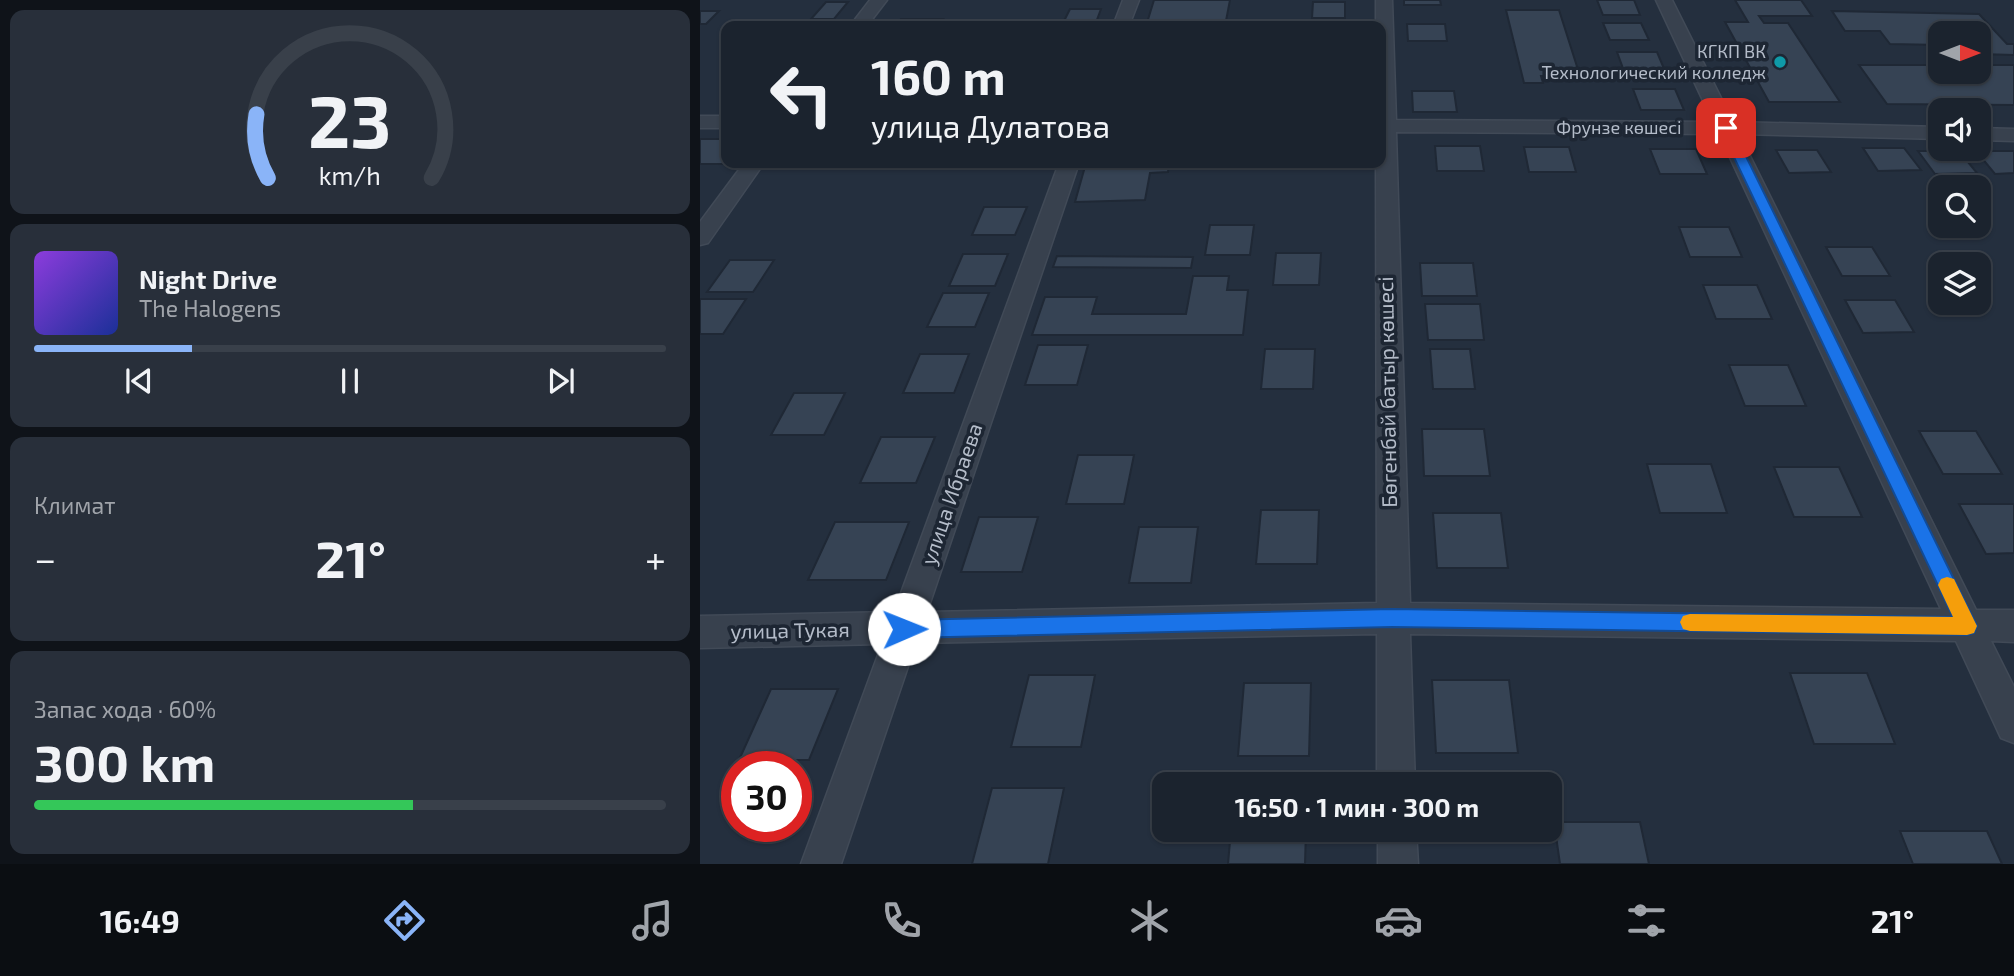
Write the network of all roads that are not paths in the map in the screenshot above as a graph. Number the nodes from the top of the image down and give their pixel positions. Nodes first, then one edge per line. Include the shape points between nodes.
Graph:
1 (879, 0) edge
2 (1131, 0) edge
3 (1384, 0) edge
4 (1664, 0) edge
5 (862, 21) edge
6 (1123, 21) edge
7 (1384, 21) edge
8 (700, 122) edge
9 (721, 122) edge
10 (1386, 126) edge
11 (1726, 128) junction
12 (1928, 133) edge
13 (1991, 134) edge
14 (2014, 135) edge
15 (750, 168) edge
16 (1067, 168) edge
17 (1383, 168) edge
18 (700, 238) edge
19 (1392, 618) junction
20 (1967, 626) junction
21 (2014, 626) edge
22 (904, 629) junction
23 (700, 632) edge
24 (2014, 725) edge
25 (1396, 772) edge
26 (1397, 842) edge
27 (821, 864) edge
28 (1398, 864) edge

1 - 5 street
2 - 6 street
3 - 7 street, Бөгенбай батыр көшесі
4 - 11 street
8 - 9 street
10 - 11 street, Фрунзе көшесі
11 - 12 street, Фрунзе көшесі
11 - 20 street
13 - 14 street
15 - 18 street
16 - 22 street, улица Ибраева
17 - 19 street, Бөгенбай батыр көшесі
19 - 20 street, улица Тукая
19 - 22 street, улица Тукая
19 - 25 street, Бөгенбай батыр көшесі
20 - 21 street, улица Тукая
20 - 24 street
22 - 23 street, улица Тукая
22 - 27 street, улица Ибраева
26 - 28 street

